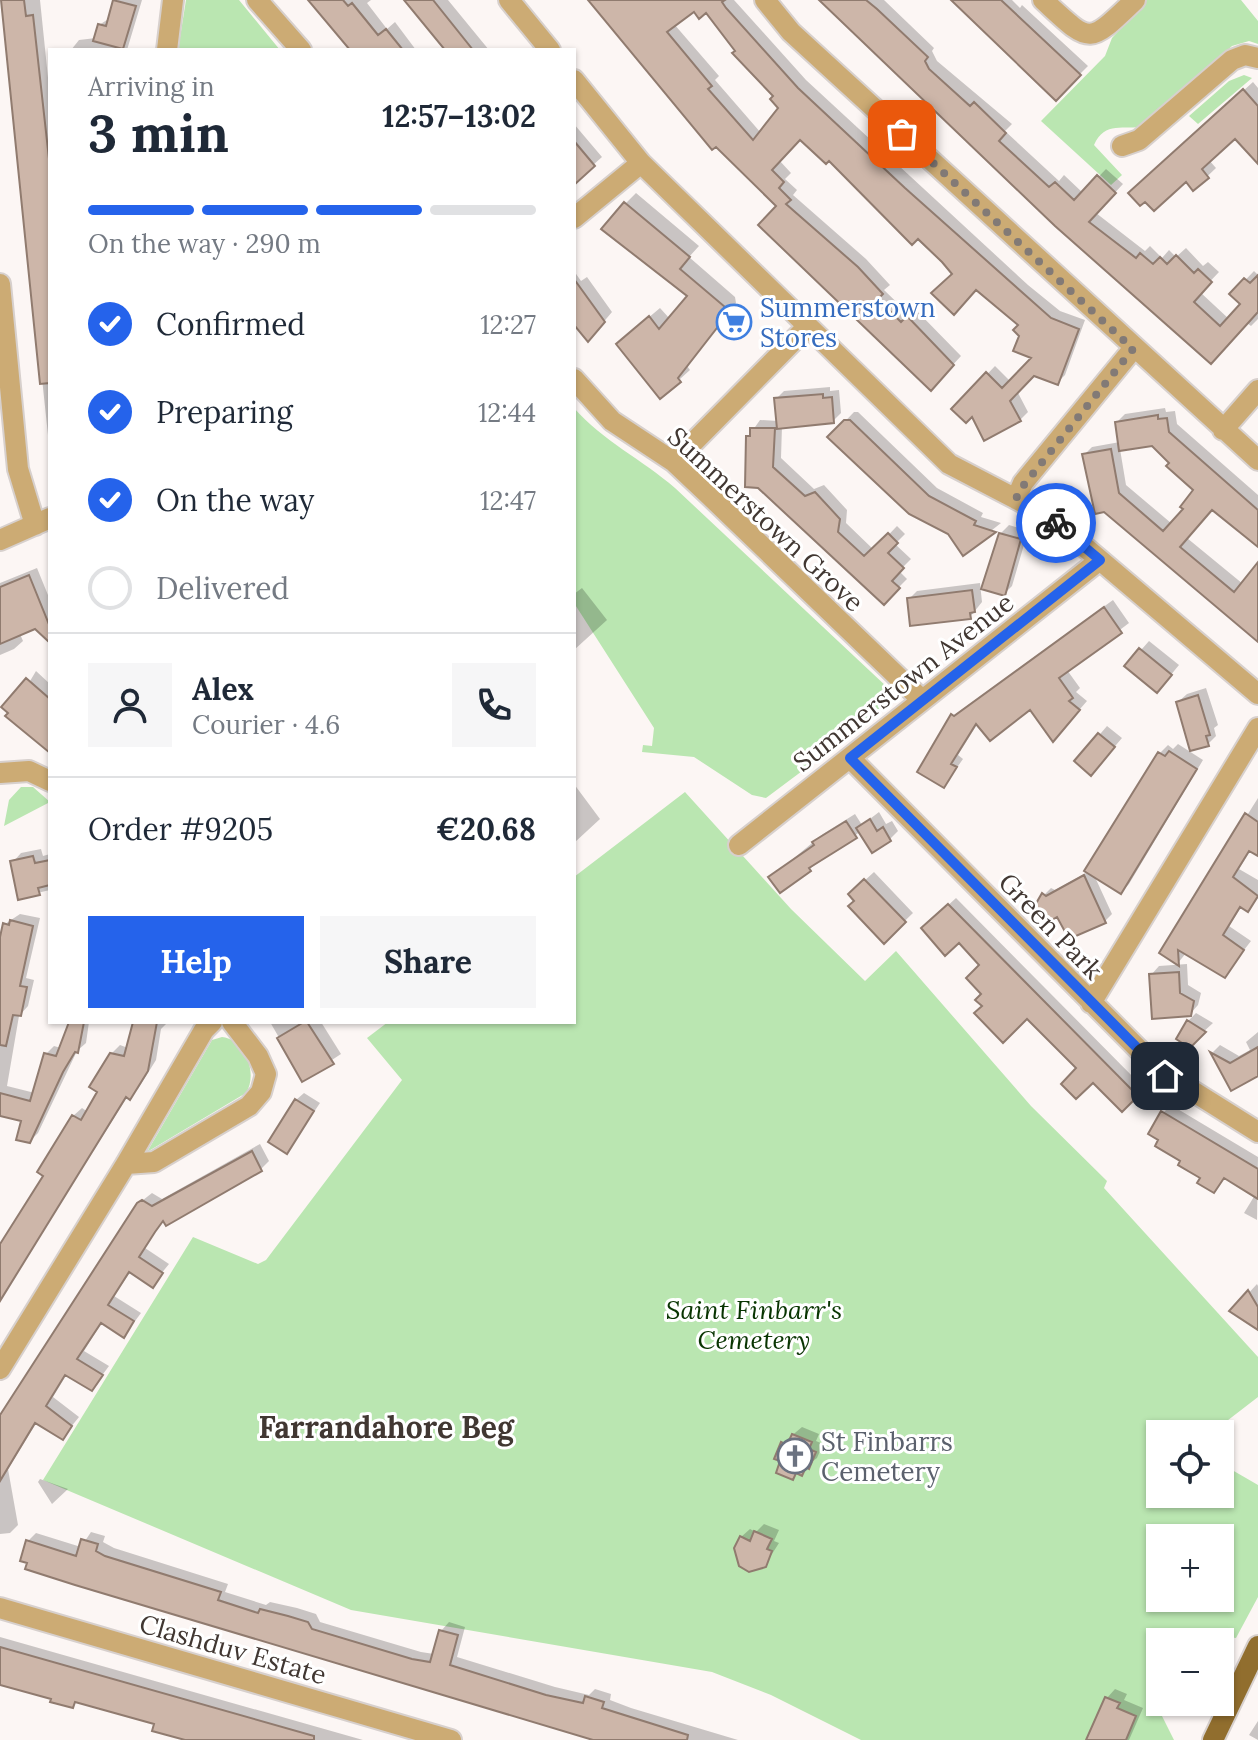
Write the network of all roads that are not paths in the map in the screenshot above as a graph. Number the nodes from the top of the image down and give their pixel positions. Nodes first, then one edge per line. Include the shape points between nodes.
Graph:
1 (173, 0) edge
2 (257, 0) edge
3 (509, 0) edge
4 (765, 0) edge
5 (1043, 0) edge
6 (1135, 0) edge
7 (167, 48) edge
8 (299, 48) edge
9 (548, 48) edge
10 (1258, 58) edge
11 (576, 82) edge
12 (1122, 146) dead end
13 (641, 163) junction
14 (576, 216) edge
15 (0, 284) edge
16 (807, 327) junction
17 (1133, 349) junction
18 (576, 381) edge
19 (1258, 390) edge
20 (1223, 430) junction
21 (1258, 460) edge
22 (674, 462) junction
23 (1016, 499) junction
24 (42, 522) edge
25 (0, 540) edge
26 (1100, 560) junction
27 (1258, 694) edge
28 (922, 700) junction
29 (1258, 728) edge
30 (850, 758) junction
31 (0, 773) edge
32 (48, 780) edge
33 (739, 845) dead end
34 (1091, 1003) junction
35 (210, 1024) edge
36 (234, 1024) edge
37 (1258, 1132) edge
38 (126, 1164) junction
39 (0, 1369) edge
40 (0, 1608) edge
41 (1258, 1646) edge
42 (451, 1740) edge
43 (1213, 1740) edge

1 - 7 street
2 - 8 street
3 - 9 street
4 - 17 street via 791,32
5 - 6 street via 1081,35 1090,36 1107,28
10 - 12 street via 1232,60 1138,142
11 - 13 street
13 - 14 street
13 - 16 street
15 - 24 street via 18,469
16 - 22 street
16 - 23 street via 949,464
17 - 20 street
17 - 23 street via 1023,483
18 - 22 street, Summerstown Grove via 612,421
19 - 20 street
20 - 21 street
22 - 28 street, Summerstown Grove
23 - 26 street via 1047,515
24 - 25 street
26 - 27 street
26 - 28 street, Summerstown Avenue
28 - 30 street, Summerstown Avenue
29 - 34 street, Green Park
30 - 33 street, Summerstown Avenue
30 - 34 street, Green Park
31 - 32 street via 29,771
34 - 37 street via 1165,1076
35 - 38 street
36 - 38 street via 266,1074 256,1099 154,1162
38 - 39 street
40 - 42 street, Clashduv Estate
41 - 43 main road

